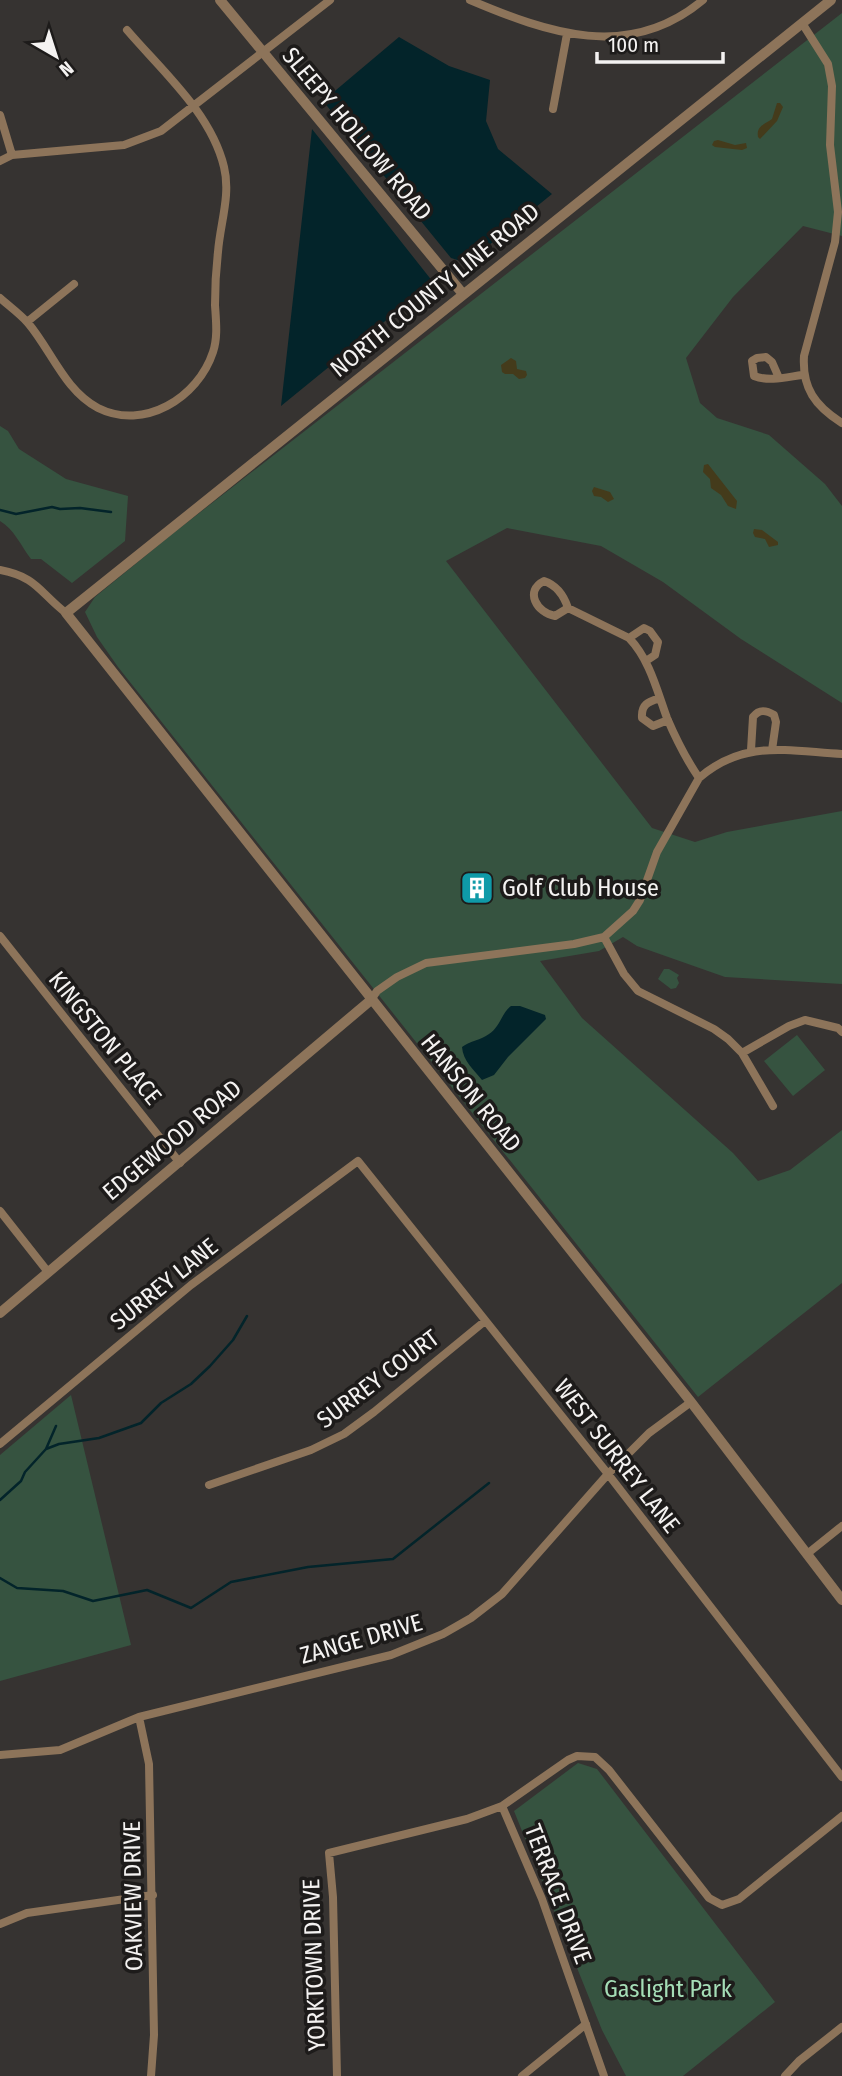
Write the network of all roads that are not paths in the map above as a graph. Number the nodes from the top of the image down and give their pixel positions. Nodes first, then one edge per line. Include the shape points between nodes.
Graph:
1 (220, 0) edge
2 (330, 0) edge
3 (470, 0) edge
4 (703, 0) edge
5 (831, 0) edge
6 (802, 23) junction
7 (127, 30) dead end
8 (567, 34) junction
9 (262, 52) junction
10 (193, 108) junction
11 (553, 109) dead end
12 (0, 115) edge
13 (12, 155) junction
14 (0, 161) edge
15 (74, 285) dead end
16 (463, 293) junction
17 (0, 298) edge
18 (27, 322) junction
19 (803, 374) junction
20 (779, 378) dead end
21 (842, 423) edge
22 (0, 570) edge
23 (568, 608) junction
24 (66, 613) junction
25 (629, 638) junction
26 (646, 661) junction
27 (660, 698) junction
28 (668, 720) junction
29 (751, 750) junction
30 (772, 750) junction
31 (842, 754) edge
32 (699, 778) junction
33 (0, 936) edge
34 (604, 937) junction
35 (371, 1000) junction
36 (842, 1032) edge
37 (742, 1053) junction
38 (773, 1106) dead end
39 (358, 1161) joint
40 (180, 1163) junction
41 (0, 1211) edge
42 (48, 1272) junction
43 (0, 1313) edge
44 (485, 1321) junction
45 (691, 1402) junction
46 (0, 1444) edge
47 (608, 1474) junction
48 (209, 1485) dead end
49 (842, 1526) edge
50 (807, 1554) junction
51 (842, 1600) edge
52 (139, 1717) junction
53 (0, 1755) edge
54 (842, 1777) edge
55 (502, 1806) junction
56 (842, 1816) edge
57 (153, 1895) junction
58 (0, 1924) edge
59 (586, 2024) junction
60 (842, 2027) edge
61 (150, 2076) edge
62 (337, 2076) edge
63 (522, 2076) edge
64 (604, 2076) edge
65 (785, 2076) edge

1 - 9 street, SLEEPY HOLLOW ROAD
2 - 9 street
3 - 8 street
4 - 8 street via 672,21 644,32 614,37
5 - 6 street, NORTH COUNTY LINE ROAD
6 - 16 street, NORTH COUNTY LINE ROAD
6 - 19 street via 828,64 838,212
7 - 10 street
8 - 11 street
9 - 10 street
9 - 16 street, SLEEPY HOLLOW ROAD
10 - 13 street via 161,131 124,145
10 - 18 street via 216,144 226,181 215,338 201,375 180,399 155,412 113,413 78,393
12 - 13 street
13 - 14 street
15 - 18 street
16 - 24 street, NORTH COUNTY LINE ROAD
17 - 18 street
19 - 20 street
19 - 21 street via 817,403
22 - 24 street via 37,584
23 - 23 street via 552,583 537,584 534,600 547,615
23 - 25 street
24 - 35 street, HANSON ROAD
25 - 26 street
25 - 26 street via 645,628 650,631 658,642 655,655
26 - 27 street
27 - 28 street
27 - 28 street via 645,703 642,718 653,726
28 - 32 street
29 - 30 street
29 - 30 street via 753,717 764,711 774,715 776,722
29 - 32 street
30 - 31 street
32 - 34 street via 657,852 640,900
33 - 40 street, KINGSTON PLACE
34 - 35 street via 436,960 397,976
34 - 37 street via 638,991 714,1029
35 - 40 street, EDGEWOOD ROAD
35 - 45 street, HANSON ROAD
36 - 37 street via 805,1020
37 - 38 street
39 - 44 street, WEST SURREY LANE
39 - 46 street, SURREY LANE via 191,1285
40 - 42 street, EDGEWOOD ROAD
41 - 42 street
42 - 43 street, EDGEWOOD ROAD
44 - 47 street, WEST SURREY LANE
44 - 48 street, SURREY COURT via 344,1434
45 - 47 street, ZANGE DRIVE via 649,1433
45 - 50 street, HANSON ROAD
47 - 52 street, ZANGE DRIVE via 502,1594 443,1634 399,1653
47 - 54 street, WEST SURREY LANE
49 - 50 street
50 - 51 street, HANSON ROAD
52 - 53 street, ZANGE DRIVE via 60,1750
52 - 57 street, OAKVIEW DRIVE via 149,1764
55 - 56 street via 568,1760 595,1758 709,1898 722,1905 739,1899
55 - 59 street, TERRACE DRIVE via 542,1899
55 - 62 street, YORKTOWN DRIVE via 329,1853
57 - 58 street via 27,1913
57 - 61 street, OAKVIEW DRIVE
59 - 63 street
59 - 64 street, TERRACE DRIVE
60 - 65 street

